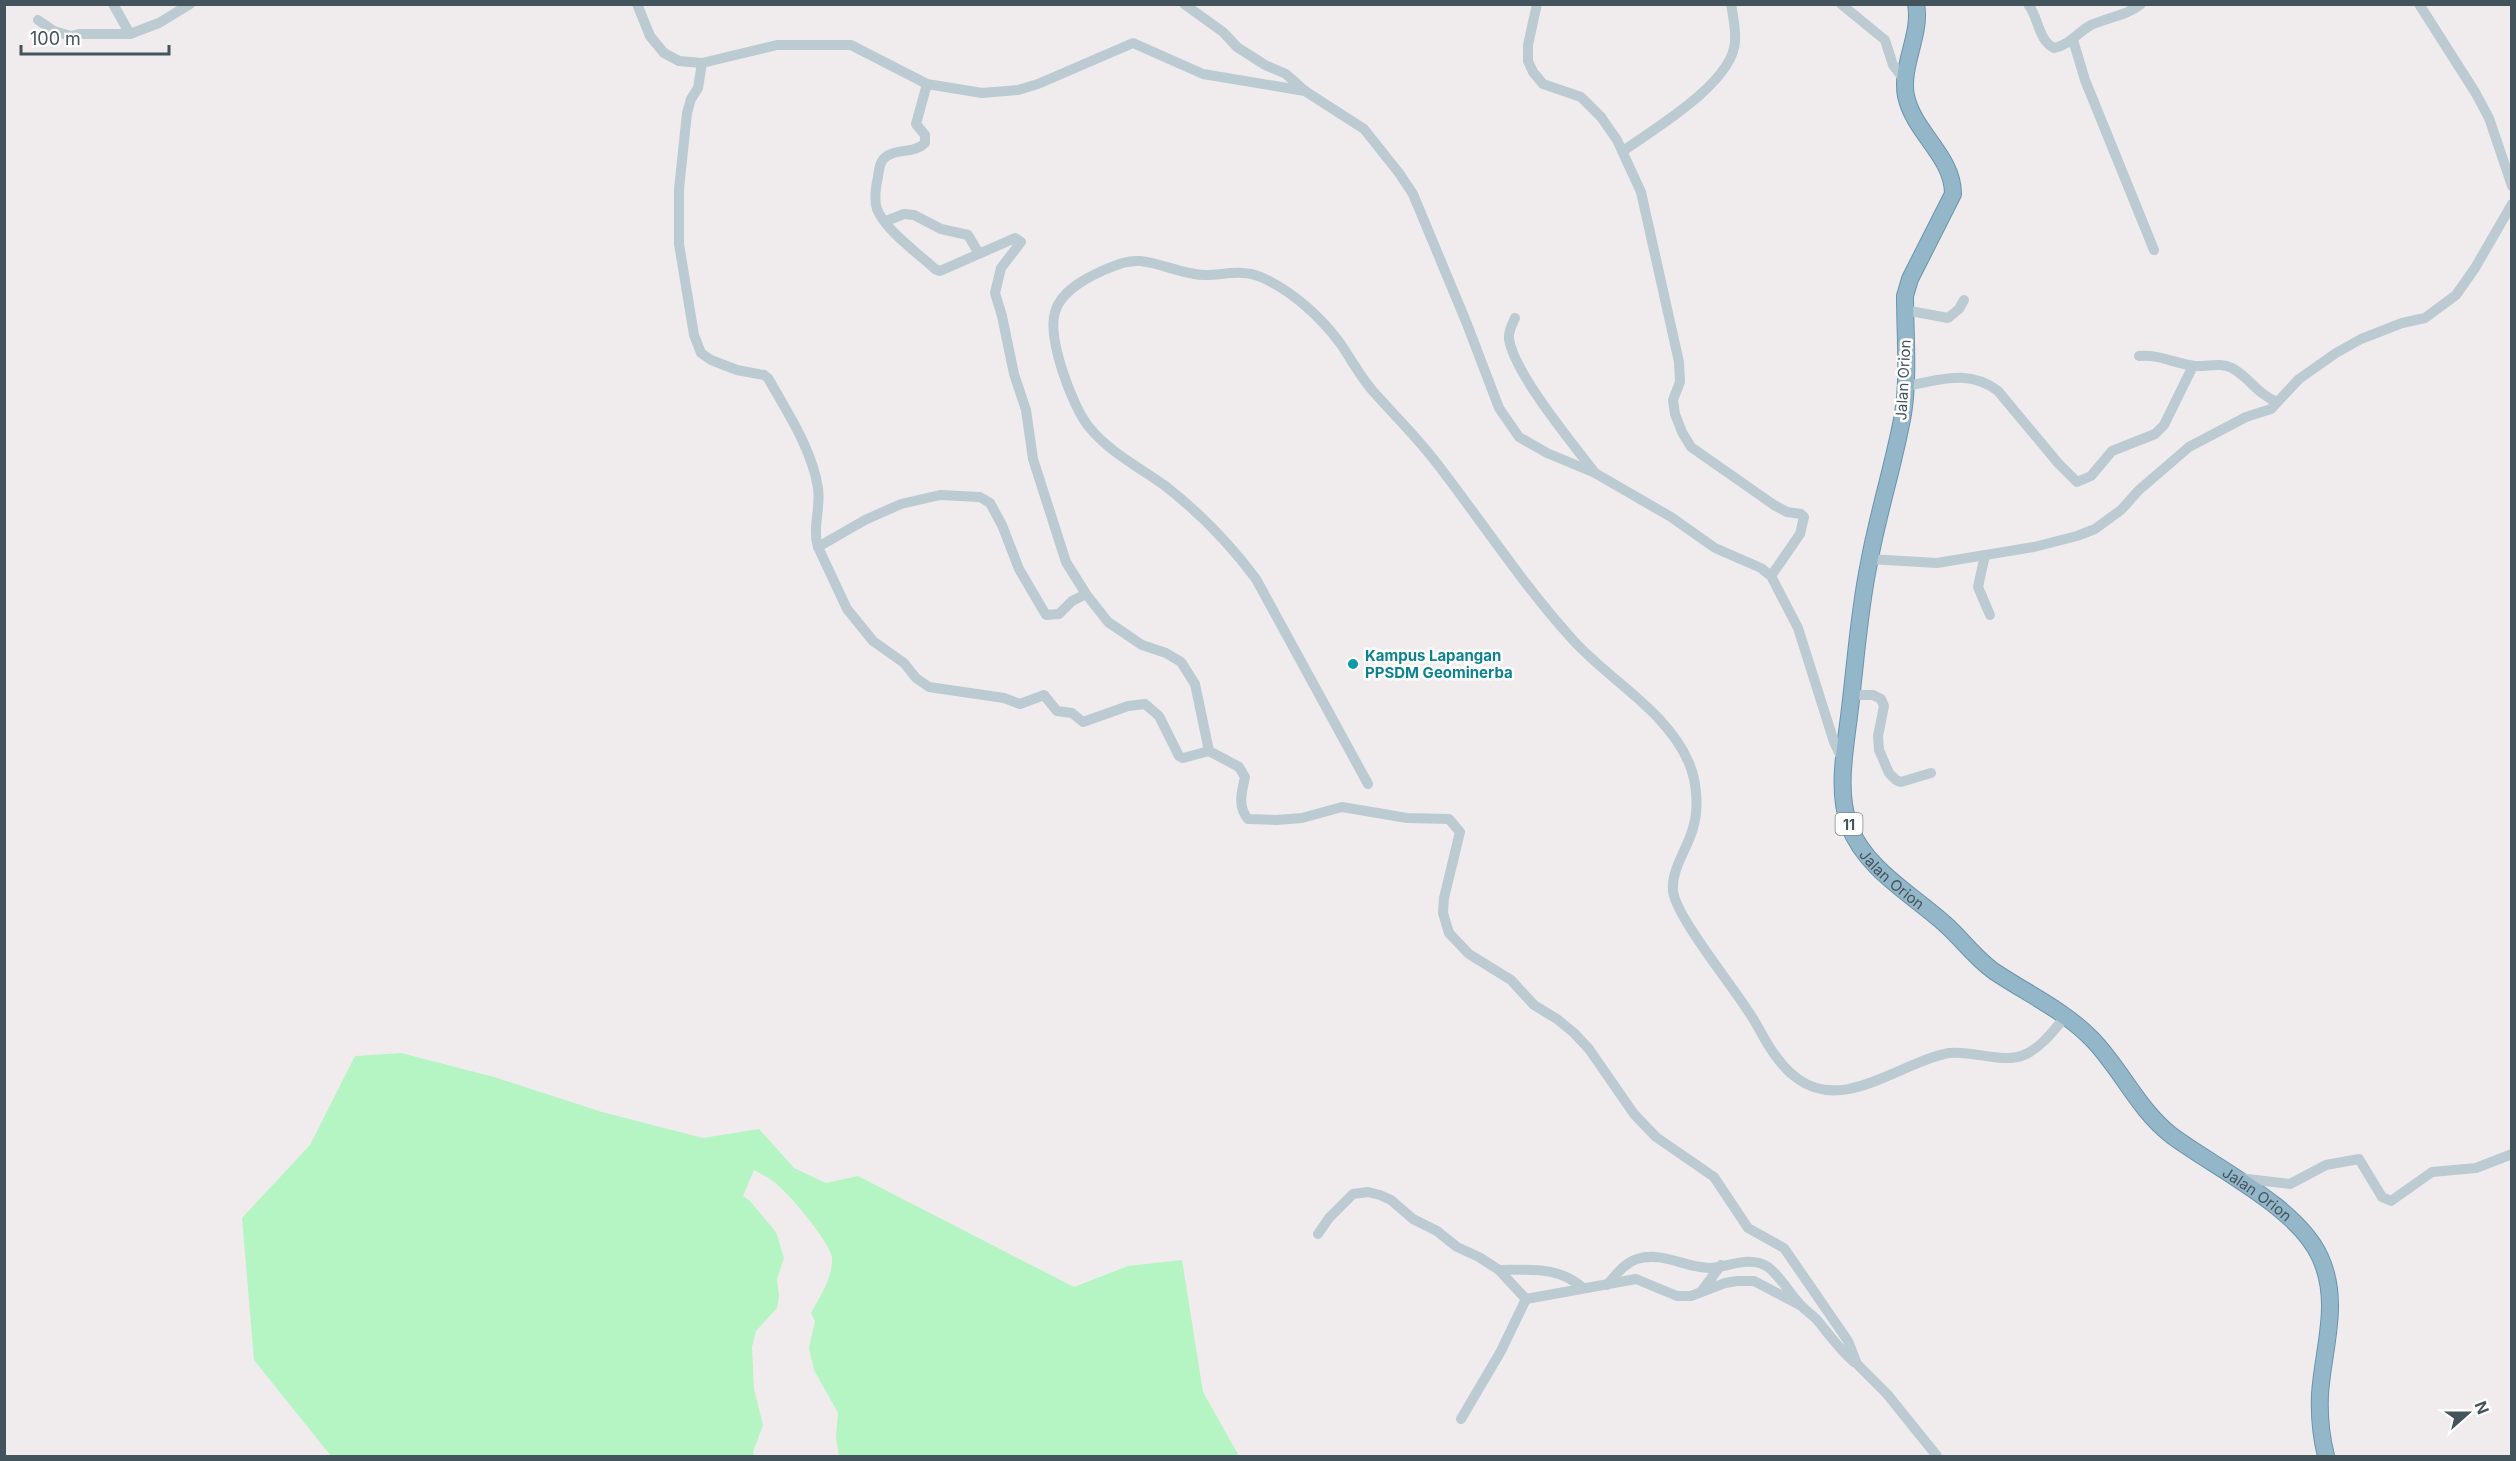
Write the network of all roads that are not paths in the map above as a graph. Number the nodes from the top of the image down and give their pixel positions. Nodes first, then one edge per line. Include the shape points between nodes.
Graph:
1 (113, 4) edge
2 (190, 4) edge
3 (637, 4) edge
4 (1184, 4) edge
5 (1537, 4) edge
6 (1731, 4) edge
7 (1841, 4) edge
8 (1916, 4) edge
9 (2028, 4) edge
10 (2141, 4) edge
11 (2420, 4) edge
12 (38, 20) dead end
13 (130, 34) junction
14 (2073, 40) junction
15 (702, 63) junction
16 (1905, 81) junction
17 (927, 84) junction
18 (1305, 91) junction
19 (1623, 151) junction
20 (2511, 186) edge
21 (2511, 204) edge
22 (886, 221) junction
23 (2154, 250) dead end
24 (978, 252) junction
25 (1965, 300) dead end
26 (1905, 310) junction
27 (1515, 318) dead end
28 (2139, 356) dead end
29 (2193, 366) junction
30 (1905, 386) junction
31 (2277, 402) junction
32 (1595, 473) junction
33 (818, 547) junction
34 (1985, 555) junction
35 (1869, 559) junction
36 (1772, 576) junction
37 (1086, 594) junction
38 (1990, 615) dead end
39 (1852, 694) junction
40 (1209, 751) junction
41 (1844, 763) junction
42 (1931, 773) dead end
43 (1368, 784) dead end
44 (2066, 1016) junction
45 (2511, 1154) edge
46 (2236, 1178) junction
47 (1318, 1234) dead end
48 (1721, 1265) junction
49 (1499, 1270) junction
50 (1606, 1285) junction
51 (1583, 1288) junction
52 (1701, 1293) junction
53 (1526, 1299) junction
54 (1800, 1305) junction
55 (1857, 1364) junction
56 (1461, 1419) dead end
57 (1937, 1456) edge
58 (2325, 1456) edge

1 - 13 street
2 - 13 street via 159,23
3 - 15 street via 650,36 664,53 679,61
4 - 18 street via 1237,47 1286,74
5 - 19 street via 1528,45 1533,72 1543,84 1581,97 1601,117
6 - 19 street via 1736,43 1724,70 1698,98
7 - 16 street via 1885,40 1893,65
8 - 16 highway, Jalan Orion / 11
9 - 14 street via 2048,45 2060,47
10 - 14 street via 2128,13 2091,25
11 - 20 street via 2489,118
12 - 13 street via 71,36
14 - 23 street via 2085,80
15 - 17 street via 777,45 851,45
15 - 33 street via 698,88 687,113 679,189 679,244 694,335 701,353 711,360 768,378 800,436 818,486
16 - 26 highway, Jalan Orion / 11 via 1914,117 1953,179 1953,194 1910,279
17 - 18 street via 982,93 1018,90 1134,43 1203,74
17 - 22 street via 916,124 925,143 920,149 888,155 879,168 877,209
18 - 32 street via 1365,129 1413,194 1499,408 1519,437
19 - 36 street via 1641,192 1679,362 1680,382 1673,400 1682,432 1691,447 1737,480 1787,513 1804,517 1800,534
21 - 31 street via 2456,295 2426,318 2381,331 2336,353 2299,379
22 - 24 street via 904,214 914,215 941,229 968,235
22 - 24 street via 940,271
24 - 37 street via 1015,238 1021,242 1001,268 995,293 1026,410 1033,459 1066,562
25 - 26 street via 1948,318
26 - 30 highway, Jalan Orion / 11
27 - 32 street via 1509,337 1521,368
28 - 29 street via 2153,355
29 - 30 street via 2160,430 2112,451 2091,476 2077,482 1986,382 1958,376
29 - 31 street via 2221,364 2234,369 2264,397
30 - 35 highway, Jalan Orion / 11 via 1900,430
31 - 34 street via 2271,409 2246,417 2189,447 2095,529 2034,547
32 - 36 street via 1715,548
33 - 37 street via 902,504 940,495 980,496 990,503 1020,570 1046,615 1059,614
33 - 40 street via 847,609 873,641 929,687 1020,704 1044,695 1057,711 1072,713 1083,722 1145,704 1159,717 1179,756
34 - 35 street via 1937,563
34 - 38 street via 1978,587
35 - 39 highway, Jalan Orion / 11
36 - 41 street via 1798,628
37 - 40 street via 1108,622 1142,645 1181,662 1195,684
39 - 41 highway, Jalan Orion / 11
39 - 42 street via 1881,699 1884,706 1879,750 1889,773 1901,782
40 - 55 street via 1239,767 1245,777 1240,797 1248,819 1302,818 1342,807 1407,818 1441,817 1455,823 1460,832 1443,898 1449,933 1469,954 1511,980 1534,1005 1574,1033 1656,1137 1714,1177 1748,1228 1784,1248 1848,1341
41 - 44 highway, Jalan Orion / 11 via 1845,810 1850,828 1871,861 1947,925 1991,969
43 - 44 street via 1257,579 1206,521 1095,433 1070,394 1060,362 1055,311 1064,297 1087,277 1126,261 1200,275 1237,272 1258,276 1316,315 1371,389 1438,464 1543,607 1577,645 1662,722 1683,749 1696,791 1694,826 1683,850 1673,892 1684,918 1750,1013 1774,1056 1795,1077 1813,1088 1832,1092 1892,1076 1948,1053 2023,1056 2039,1046
44 - 46 highway, Jalan Orion / 11 via 2091,1038 2152,1119 2198,1156
45 - 46 street via 2476,1168 2432,1172 2391,1201 2382,1197 2359,1159 2326,1165 2290,1184
46 - 58 highway, Jalan Orion / 11 via 2296,1225 2323,1266 2331,1314 2320,1392 2320,1433
47 - 49 street via 1353,1194 1368,1192 1391,1200 1413,1220
48 - 50 street via 1709,1268 1651,1256 1623,1266
48 - 52 street
48 - 54 street via 1755,1262 1766,1266
49 - 51 street via 1554,1271
49 - 53 street
50 - 51 street
50 - 52 street via 1636,1279 1677,1296
51 - 53 street
52 - 54 street via 1725,1283 1754,1281
53 - 56 street
54 - 55 street
55 - 57 street

